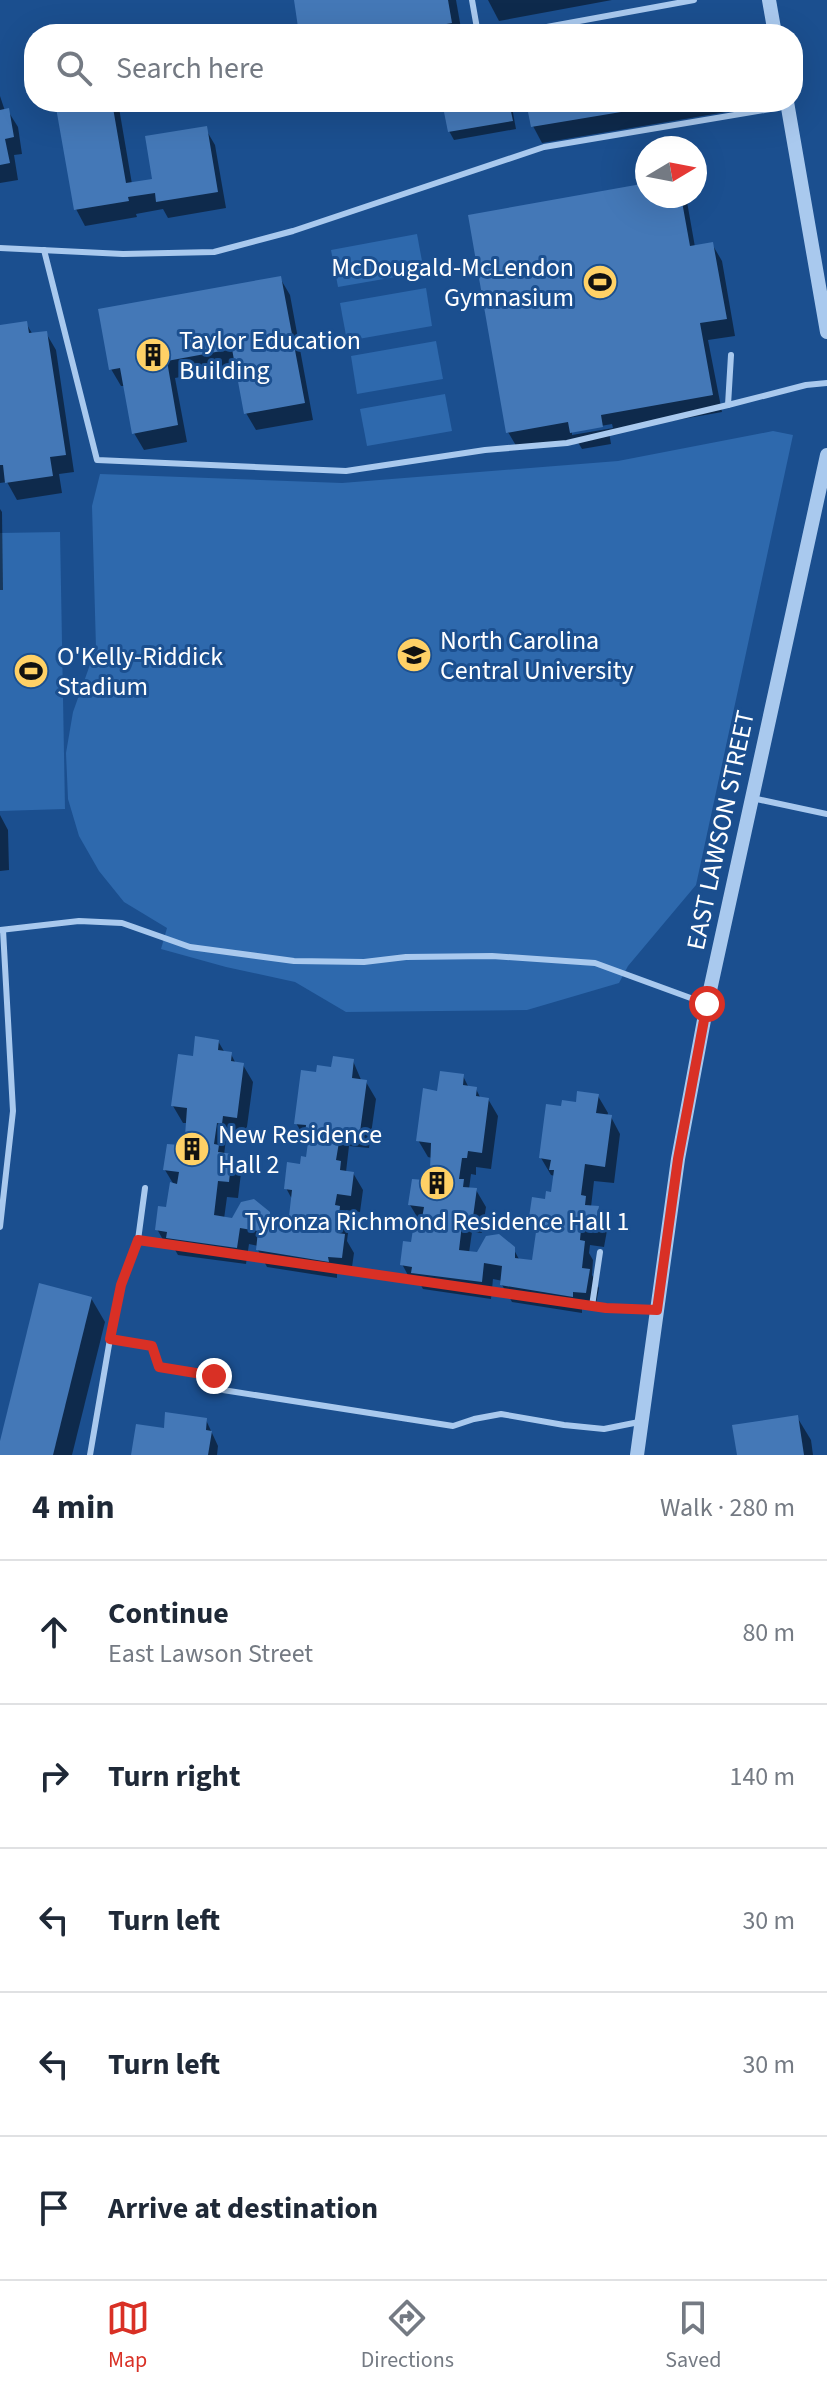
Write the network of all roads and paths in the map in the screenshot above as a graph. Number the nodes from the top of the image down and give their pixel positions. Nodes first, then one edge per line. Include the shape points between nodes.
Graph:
1 (472, 0) edge
2 (694, 0) edge
3 (769, 0) edge
4 (476, 24) edge
5 (563, 24) edge
6 (773, 24) edge
7 (743, 112) edge
8 (789, 112) edge
9 (0, 248) edge
10 (44, 250) junction
11 (827, 332) edge
12 (731, 355) dead end
13 (827, 383) edge
14 (728, 405) junction
15 (827, 455) edge
16 (752, 797) junction
17 (827, 814) edge
18 (2, 930) edge
19 (707, 1004) junction
20 (145, 1188) dead end
21 (0, 1227) edge
22 (138, 1240) junction
23 (600, 1252) dead end
24 (592, 1306) junction
25 (657, 1310) junction
26 (110, 1339) junction
27 (642, 1422) junction
28 (90, 1455) edge
29 (637, 1455) edge

1 - 4 lane
2 - 5 lane
3 - 6 street
7 - 10 lane via 544,147 214,252
8 - 11 street
9 - 10 lane
10 - 14 lane via 97,460 346,471 567,443
12 - 14 lane
13 - 14 lane
15 - 16 street, EAST LAWSON STREET
16 - 17 lane
16 - 19 street, EAST LAWSON STREET
18 - 19 lane via 79,921 122,923 190,947 294,961 492,956 595,963
18 - 21 lane via 13,1111
19 - 25 street, EAST LAWSON STREET
20 - 22 lane
22 - 24 lane
22 - 26 lane via 121,1285
23 - 24 lane
24 - 25 lane
25 - 27 street, EAST LAWSON STREET
26 - 27 lane via 152,1346 159,1367 214,1376 223,1390 453,1426 501,1414 604,1429
26 - 28 lane
27 - 29 street, EAST LAWSON STREET

